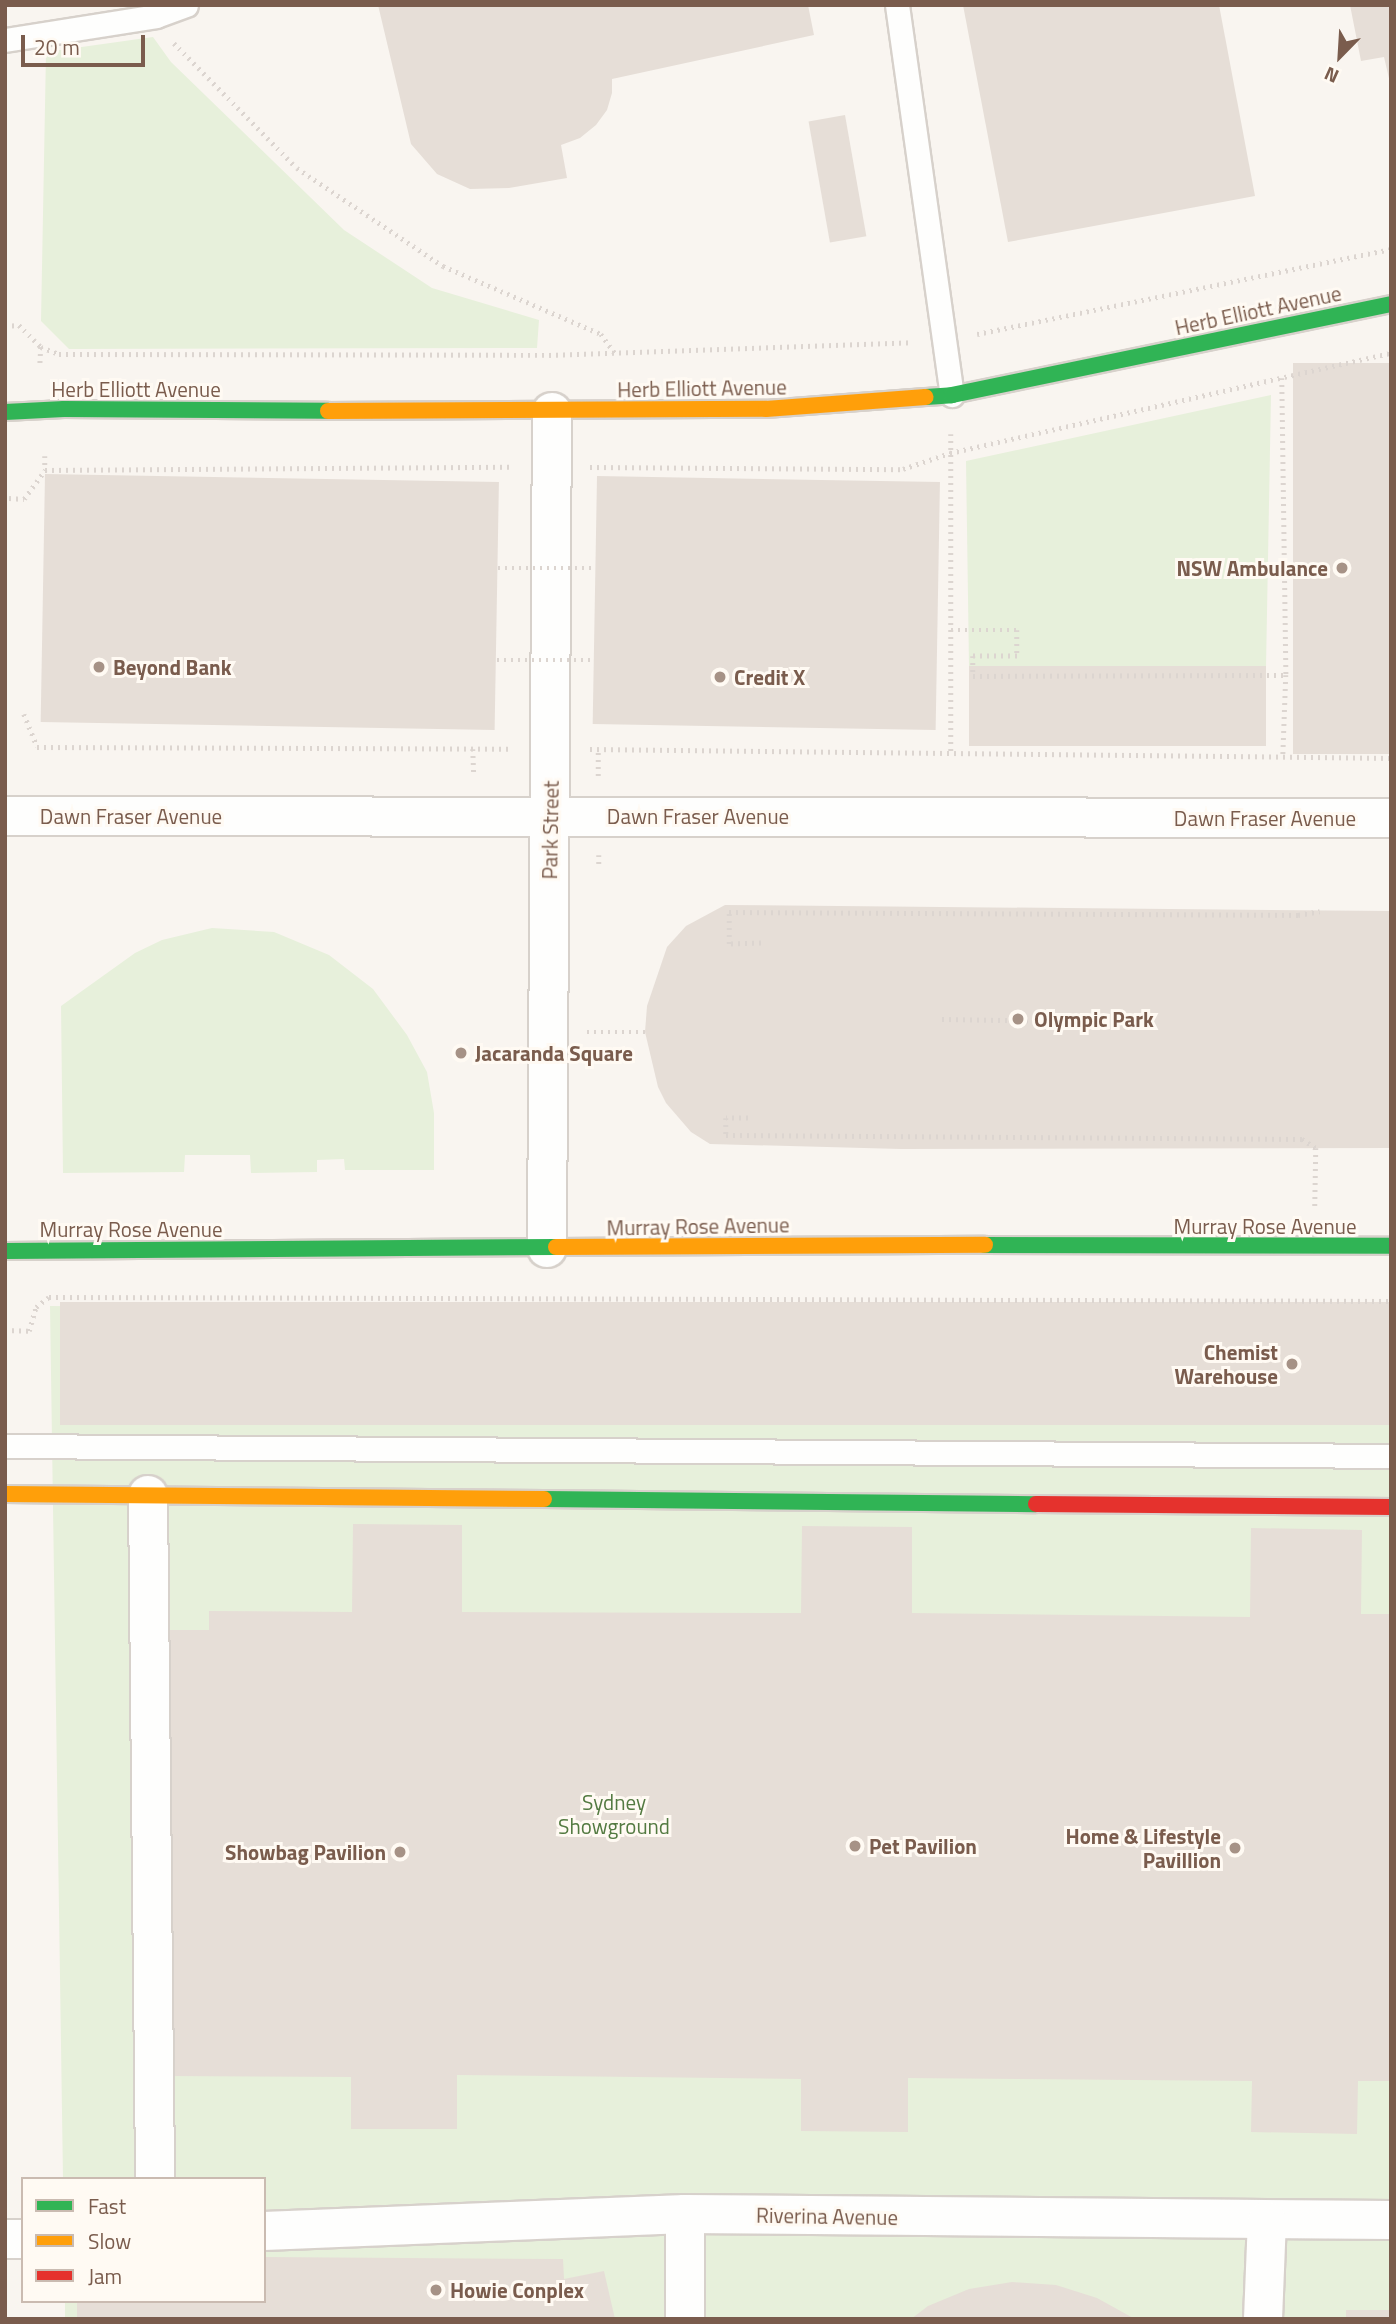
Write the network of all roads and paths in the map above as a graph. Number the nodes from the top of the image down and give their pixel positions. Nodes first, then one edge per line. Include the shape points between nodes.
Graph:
1 (186, 5) edge
2 (897, 5) edge
3 (156, 16) junction
4 (5, 40) edge
5 (1391, 249) edge
6 (1391, 304) edge
7 (5, 326) edge
8 (943, 341) junction
9 (41, 348) junction
10 (615, 353) junction
11 (40, 366) dead end
12 (1282, 378) dead end
13 (951, 395) junction
14 (5, 412) edge
15 (552, 412) junction
16 (45, 456) dead end
17 (520, 467) dead end
18 (45, 470) junction
19 (9, 498) dead end
20 (498, 568) dead end
21 (596, 568) dead end
22 (951, 630) junction
23 (497, 660) dead end
24 (595, 660) dead end
25 (1286, 675) junction
26 (24, 713) dead end
27 (473, 749) junction
28 (519, 749) dead end
29 (585, 749) dead end
30 (598, 749) junction
31 (951, 752) junction
32 (1283, 757) junction
33 (1391, 758) edge
34 (474, 775) dead end
35 (598, 775) dead end
36 (551, 815) junction
37 (5, 816) edge
38 (1391, 818) edge
39 (1320, 911) dead end
40 (761, 943) dead end
41 (942, 1018) dead end
42 (1062, 1021) dead end
43 (548, 1031) junction
44 (645, 1032) dead end
45 (748, 1118) dead end
46 (1391, 1246) edge
47 (547, 1248) junction
48 (1314, 1248) junction
49 (5, 1251) edge
50 (633, 1286) dead end
51 (633, 1299) junction
52 (1391, 1301) edge
53 (5, 1331) edge
54 (5, 1446) edge
55 (1391, 1456) edge
56 (5, 1494) edge
57 (148, 1495) junction
58 (1391, 1507) edge
59 (155, 2177) edge
60 (685, 2214) junction
61 (1391, 2220) edge
62 (1267, 2221) junction
63 (266, 2231) edge
64 (685, 2319) edge
65 (1263, 2319) edge

1 - 3 lane
2 - 8 lane
3 - 4 lane
3 - 10 path via 171,41 297,168 443,266 601,334
5 - 8 path
6 - 13 street, Herb Elliott Avenue
7 - 9 path via 19,325
8 - 10 path
8 - 13 lane
9 - 10 path via 59,354
9 - 11 path
12 - 25 path
13 - 15 street, Herb Elliott Avenue via 766,410
13 - 22 path
14 - 15 street, Herb Elliott Avenue
15 - 36 street, Park Street
16 - 18 path
17 - 18 path
18 - 19 path via 24,499
20 - 21 path, bridge
22 - 25 path via 1017,630 1017,656 973,656 973,676
22 - 31 path
23 - 24 path, bridge
25 - 32 path
26 - 27 path via 37,747
27 - 28 path
27 - 34 path
29 - 30 path
30 - 31 path
30 - 35 path
31 - 32 path
32 - 33 path
36 - 37 street, Dawn Fraser Avenue
36 - 38 street, Dawn Fraser Avenue
36 - 43 street, Park Street
39 - 40 path via 1298,915 729,912 729,944
41 - 42 path
43 - 44 path
43 - 47 street, Park Street
45 - 48 path via 726,1118 726,1135 1302,1139 1316,1148
46 - 48 street, Murray Rose Avenue
47 - 48 street, Murray Rose Avenue
47 - 49 street, Murray Rose Avenue
50 - 51 path
51 - 52 path
51 - 53 path via 50,1297 36,1307 29,1331
54 - 55 lane
56 - 57 street
57 - 58 street
57 - 59 street
60 - 62 street, Riverina Avenue
60 - 63 street, Riverina Avenue
60 - 64 street
61 - 62 street, Riverina Avenue
62 - 65 street

